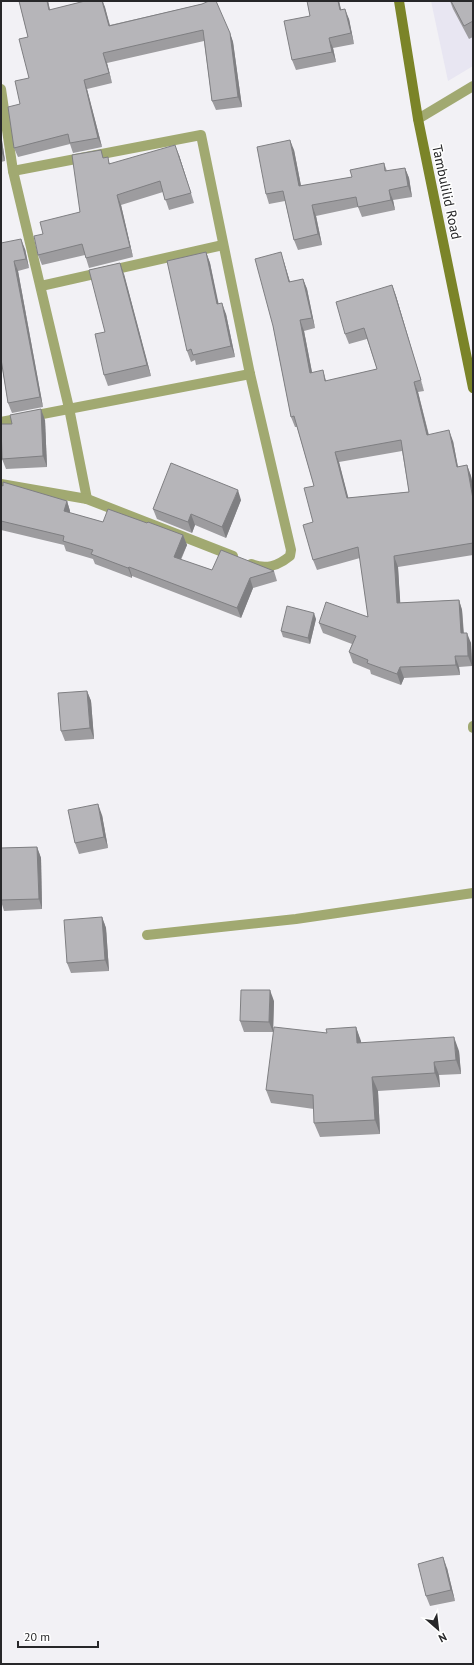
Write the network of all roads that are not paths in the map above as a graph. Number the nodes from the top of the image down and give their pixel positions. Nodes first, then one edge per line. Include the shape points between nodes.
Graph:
1 (399, 1) edge
2 (473, 86) edge
3 (1, 89) edge
4 (418, 119) junction
5 (13, 171) junction
6 (223, 245) junction
7 (40, 286) junction
8 (250, 374) junction
9 (473, 388) edge
10 (69, 408) junction
11 (1, 422) edge
12 (1, 484) edge
13 (88, 498) junction
14 (473, 893) edge
15 (147, 935) dead end

1 - 4 street, Tambulilid Road
2 - 4 street
3 - 5 street
4 - 9 street, Tambulilid Road
5 - 6 street via 201,135
5 - 7 street
6 - 7 street
6 - 8 street
7 - 10 street
8 - 10 street
8 - 13 street via 291,550 290,556 271,567 260,567
10 - 11 street
10 - 13 street
12 - 13 street
14 - 15 street via 296,919

